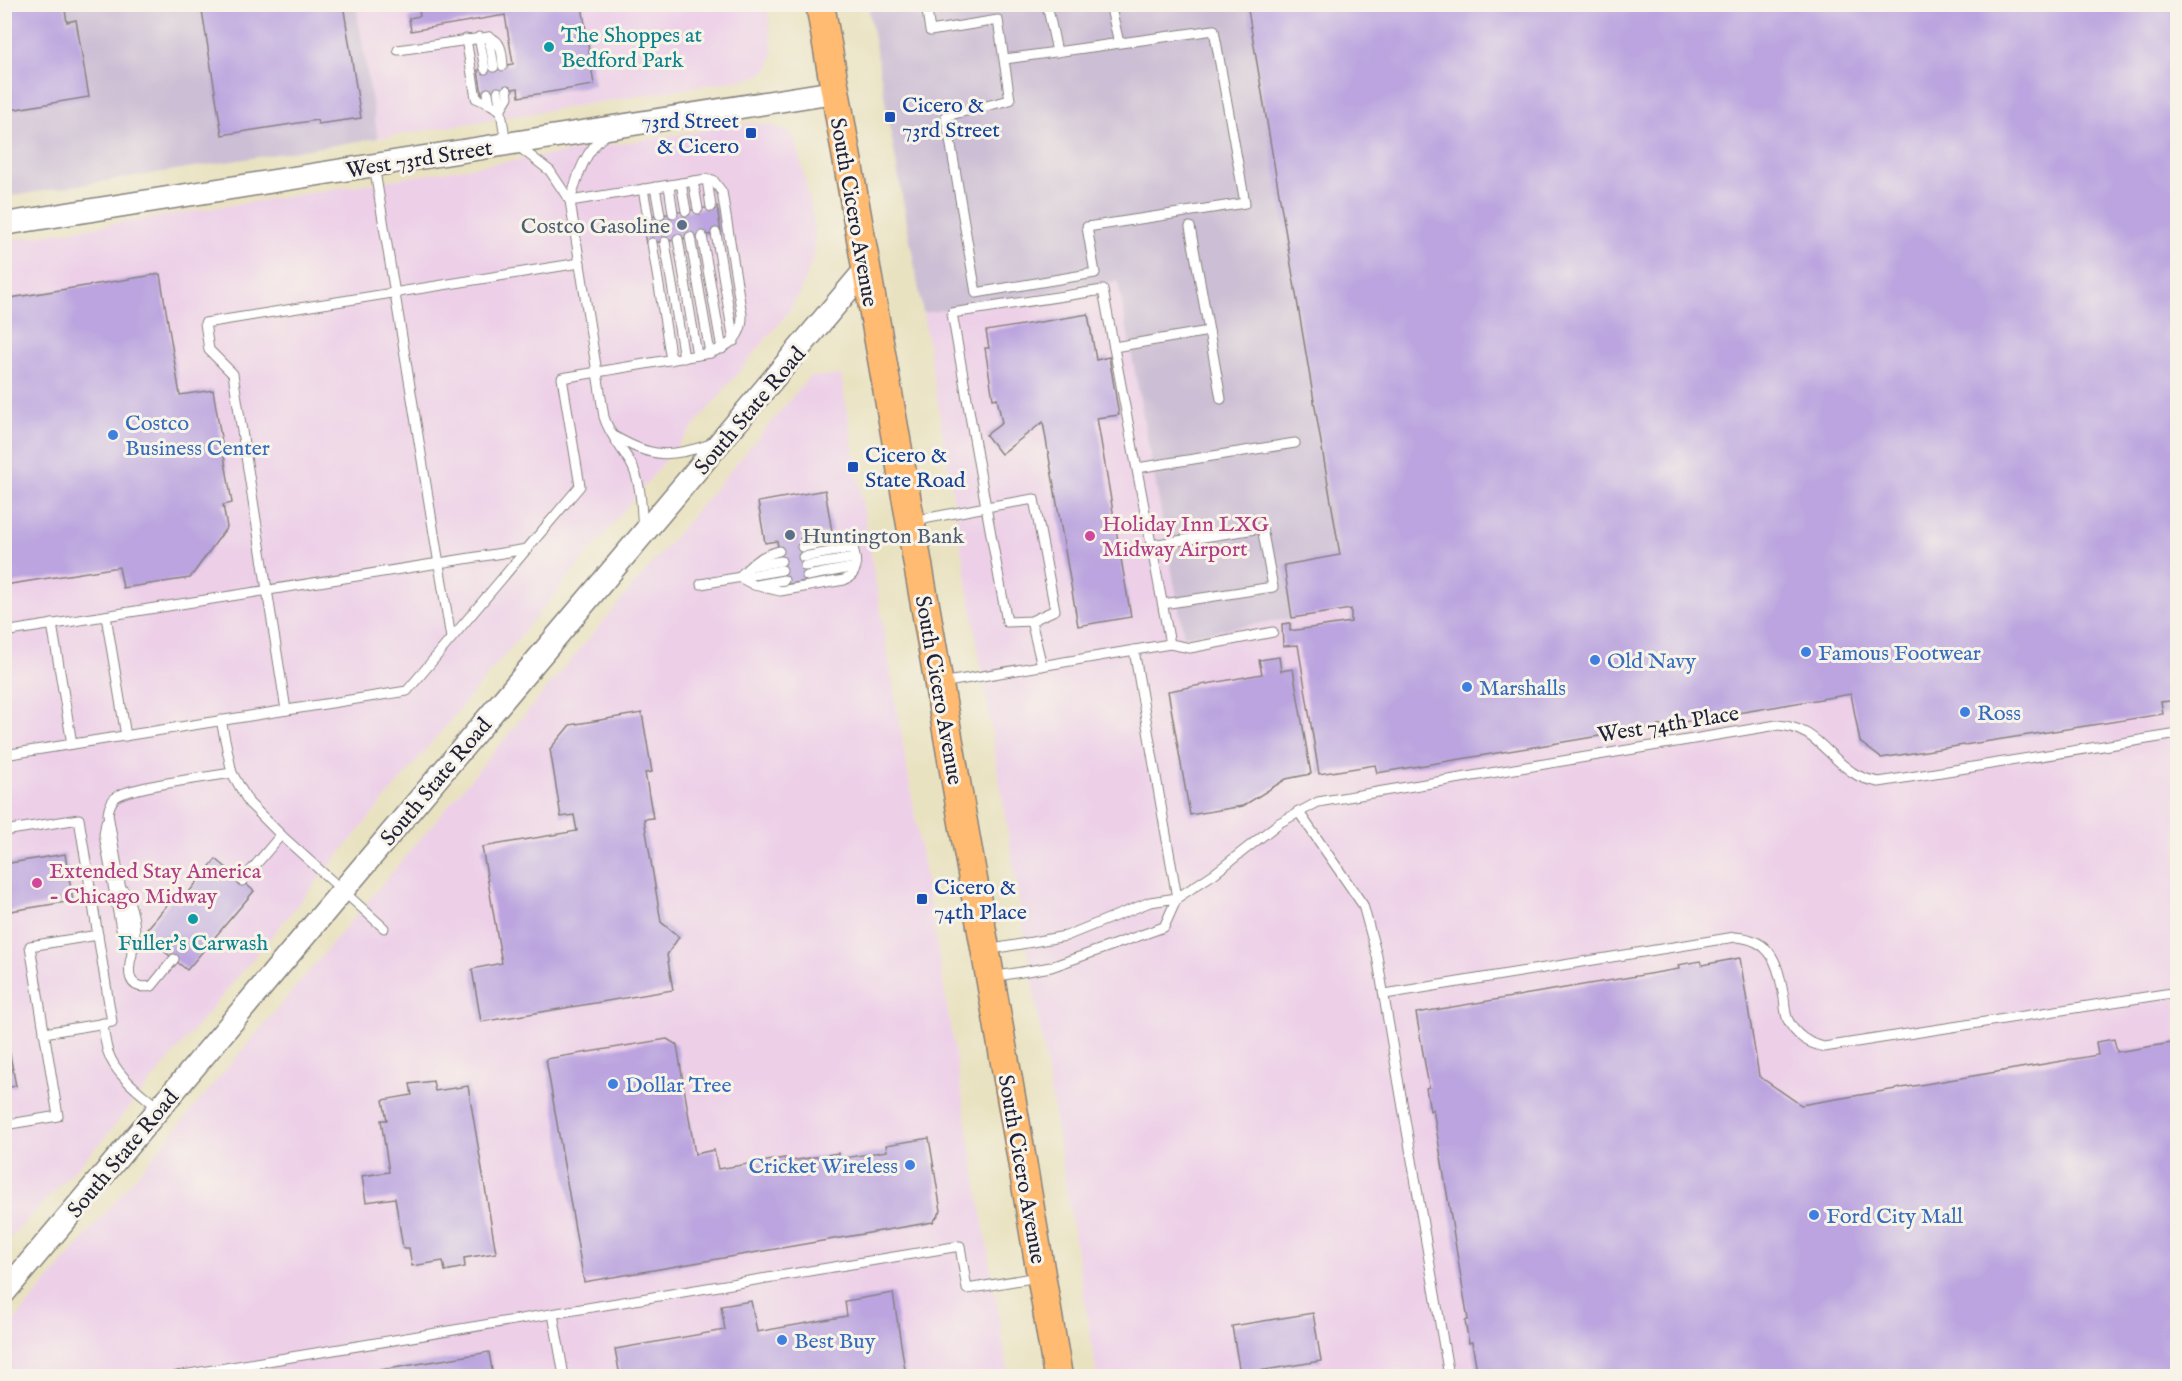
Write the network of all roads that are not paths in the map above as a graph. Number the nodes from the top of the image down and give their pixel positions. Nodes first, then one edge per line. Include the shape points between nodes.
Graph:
1 (820, 4) edge
2 (926, 4) edge
3 (1047, 4) edge
4 (1110, 4) edge
5 (484, 37) junction
6 (466, 39) junction
7 (1119, 43) junction
8 (398, 50) dead end
9 (1057, 52) junction
10 (1005, 59) junction
11 (834, 92) junction
12 (490, 104) junction
13 (500, 110) junction
14 (618, 126) junction
15 (509, 143) junction
16 (374, 165) junction
17 (707, 179) junction
18 (693, 182) junction
19 (681, 183) junction
20 (669, 186) junction
21 (656, 187) junction
22 (643, 189) junction
23 (570, 201) junction
24 (711, 207) dead end
25 (698, 209) dead end
26 (686, 211) dead end
27 (673, 213) dead end
28 (660, 215) dead end
29 (648, 217) dead end
30 (4, 224) edge
31 (1190, 227) dead end
32 (716, 234) dead end
33 (702, 236) dead end
34 (690, 237) dead end
35 (678, 239) dead end
36 (665, 242) dead end
37 (652, 243) dead end
38 (580, 263) junction
39 (865, 270) junction
40 (395, 292) junction
41 (1209, 331) junction
42 (734, 341) junction
43 (1114, 347) junction
44 (722, 349) junction
45 (710, 353) junction
46 (697, 356) junction
47 (684, 358) junction
48 (671, 360) junction
49 (597, 372) junction
50 (1221, 399) dead end
51 (612, 435) junction
52 (723, 440) junction
53 (1294, 443) dead end
54 (1137, 468) junction
55 (986, 507) junction
56 (910, 522) junction
57 (643, 535) junction
58 (1151, 545) junction
59 (527, 549) junction
60 (855, 558) junction
61 (804, 562) junction
62 (439, 563) junction
63 (782, 566) junction
64 (739, 577) junction
65 (701, 584) dead end
66 (754, 585) junction
67 (267, 590) junction
68 (1163, 604) junction
69 (106, 616) junction
70 (1031, 621) junction
71 (52, 624) junction
72 (4, 632) edge
73 (1273, 632) dead end
74 (451, 638) junction
75 (1170, 644) junction
76 (1134, 650) junction
77 (1042, 666) junction
78 (938, 684) junction
79 (286, 710) junction
80 (221, 720) junction
81 (2178, 734) edge
82 (126, 736) junction
83 (72, 744) junction
84 (4, 755) edge
85 (232, 773) junction
86 (1298, 811) junction
87 (108, 813) junction
88 (4, 831) edge
89 (281, 835) junction
90 (242, 881) dead end
91 (342, 891) junction
92 (1177, 898) junction
93 (384, 928) dead end
94 (98, 935) junction
95 (174, 959) dead end
96 (988, 964) junction
97 (128, 968) junction
98 (2178, 992) edge
99 (1385, 994) junction
100 (103, 1023) junction
101 (44, 1033) junction
102 (159, 1109) junction
103 (4, 1125) edge
104 (1041, 1277) junction
105 (4, 1293) edge
106 (553, 1314) junction
107 (177, 1377) edge
108 (564, 1377) edge
109 (1058, 1377) edge
110 (1449, 1377) edge

1 - 11 main road, South Cicero Avenue
2 - 10 lane via 930,31 998,20
3 - 9 lane
4 - 7 lane
5 - 5 lane via 494,67 500,45 496,39
5 - 6 lane
6 - 8 lane
6 - 12 lane via 476,98
7 - 9 lane
7 - 10 lane via 1214,30 1245,203 1087,227 1095,273 976,293 946,116 1010,100
9 - 10 lane
11 - 14 street, West 73rd Street
11 - 39 main road, South Cicero Avenue
12 - 13 lane
12 - 13 lane via 498,92
13 - 15 lane
14 - 15 street, West 73rd Street
14 - 23 lane via 590,152
15 - 16 street, West 73rd Street
15 - 23 lane via 550,171
16 - 30 street, West 73rd Street
16 - 40 lane
17 - 18 lane
17 - 24 lane
17 - 42 lane via 722,192 742,315
18 - 19 lane
18 - 25 lane
19 - 20 lane
19 - 26 lane
20 - 21 lane
20 - 27 lane
21 - 22 lane
21 - 28 lane
22 - 23 lane
22 - 29 lane
23 - 38 lane
31 - 41 lane
32 - 42 lane
33 - 44 lane
34 - 45 lane
35 - 46 lane
36 - 47 lane
37 - 48 lane
38 - 40 lane
38 - 49 lane
39 - 52 street, South State Road
39 - 56 main road, South Cicero Avenue
40 - 62 lane
40 - 67 lane via 205,323 209,350 233,374
41 - 43 lane
41 - 50 lane
42 - 44 lane
43 - 54 lane
43 - 55 lane via 1103,290 952,313
44 - 45 lane
45 - 46 lane
46 - 47 lane
47 - 48 lane
48 - 49 lane
49 - 51 lane via 604,417
49 - 59 lane via 562,378 580,486
51 - 52 lane via 636,449 675,454
51 - 57 lane via 636,476
52 - 57 street, South State Road
53 - 54 lane
54 - 58 lane
55 - 56 lane
55 - 70 lane via 1007,621
55 - 70 lane via 1034,499 1055,610
56 - 78 main road, South Cicero Avenue
57 - 91 street, South State Road
58 - 68 lane
58 - 68 lane via 1262,528 1273,587
59 - 62 lane
59 - 74 lane
60 - 61 lane
60 - 61 lane
60 - 61 lane via 851,538
60 - 66 lane via 851,578 780,591
62 - 67 lane
62 - 74 lane
63 - 64 lane
63 - 64 lane via 764,555
63 - 66 lane
64 - 65 lane
64 - 66 lane
67 - 69 lane
67 - 79 lane
68 - 75 lane
69 - 71 lane
69 - 82 lane
70 - 77 lane
71 - 72 lane
71 - 83 lane
73 - 75 lane via 1190,648
74 - 79 lane via 407,691
75 - 76 lane
76 - 77 lane
76 - 92 lane
77 - 78 lane
78 - 96 main road, South Cicero Avenue
79 - 80 lane
80 - 82 lane
80 - 85 lane
81 - 86 lane, West 74th Place via 1879,782 1852,772 1806,732 1777,725 1318,802
82 - 83 lane
83 - 84 lane
85 - 87 lane via 124,793 116,797
85 - 89 lane via 249,803
86 - 92 lane, West 74th Place
86 - 99 lane via 1363,905
87 - 97 lane via 104,836
87 - 97 lane via 132,954
88 - 94 lane via 79,819
89 - 90 lane
89 - 91 lane
91 - 93 lane
91 - 102 street, South State Road
92 - 96 lane, West 74th Place via 1150,902
92 - 96 lane via 1164,927 1051,967
94 - 100 lane via 112,1022
94 - 101 lane via 30,946
95 - 97 lane via 152,986 139,987 133,983
96 - 104 main road, South Cicero Avenue
98 - 99 lane via 1824,1047 1808,1042 1788,1019 1773,957 1756,941 1735,937
99 - 110 lane
100 - 101 lane
100 - 102 lane via 113,1063
101 - 103 lane via 58,1116
102 - 105 street, South State Road
104 - 106 lane via 967,1289 960,1246
104 - 109 main road, South Cicero Avenue
106 - 107 lane
106 - 108 lane

